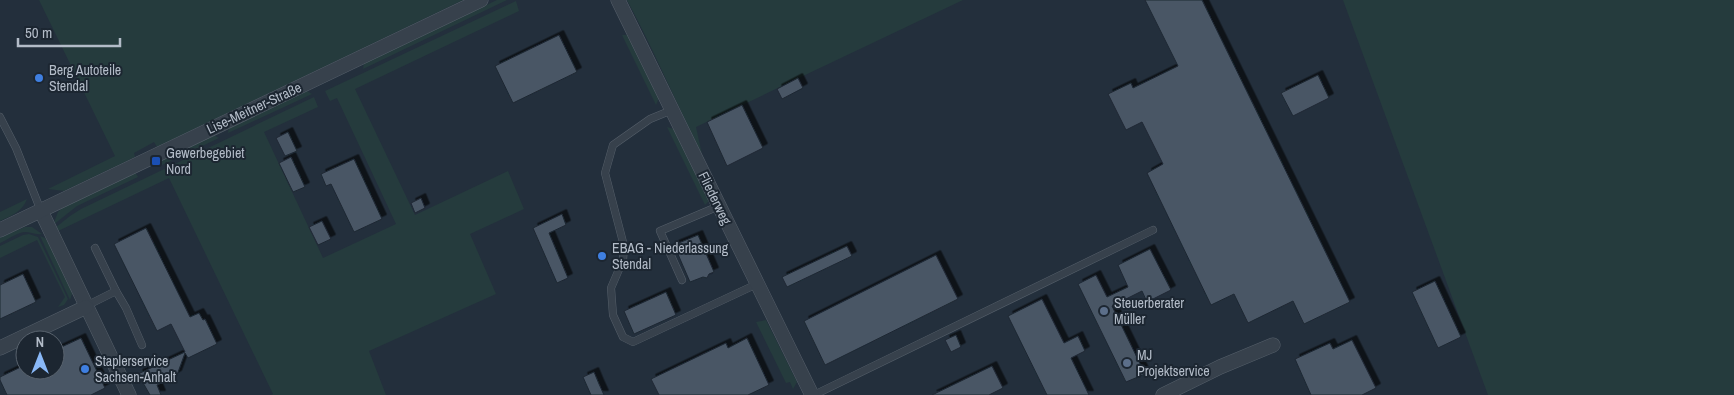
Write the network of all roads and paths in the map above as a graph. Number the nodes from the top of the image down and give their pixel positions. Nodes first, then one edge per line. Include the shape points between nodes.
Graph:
1 (481, 0) edge
2 (618, 0) edge
3 (672, 110) junction
4 (0, 117) edge
5 (719, 206) junction
6 (41, 210) junction
7 (0, 230) edge
8 (1153, 230) dead end
9 (95, 248) dead end
10 (682, 280) dead end
11 (757, 284) junction
12 (116, 291) junction
13 (86, 306) junction
14 (1273, 344) dead end
15 (142, 346) dead end
16 (0, 348) edge
17 (129, 395) edge
18 (813, 395) edge
19 (1163, 395) edge

1 - 6 street, Lise-Meitner-Straße
2 - 3 street, Fliederweg
3 - 5 street, Fliederweg
3 - 11 lane via 650,119 613,145 605,174 624,246 624,260 611,288 613,316 622,336 633,342
4 - 6 lane
5 - 10 lane via 660,231
5 - 11 street, Fliederweg
6 - 7 street, Lise-Meitner-Straße
6 - 13 street
8 - 18 lane
9 - 12 lane
11 - 18 street, Fliederweg
12 - 13 lane
12 - 15 lane
13 - 16 street
13 - 17 street
14 - 19 street

